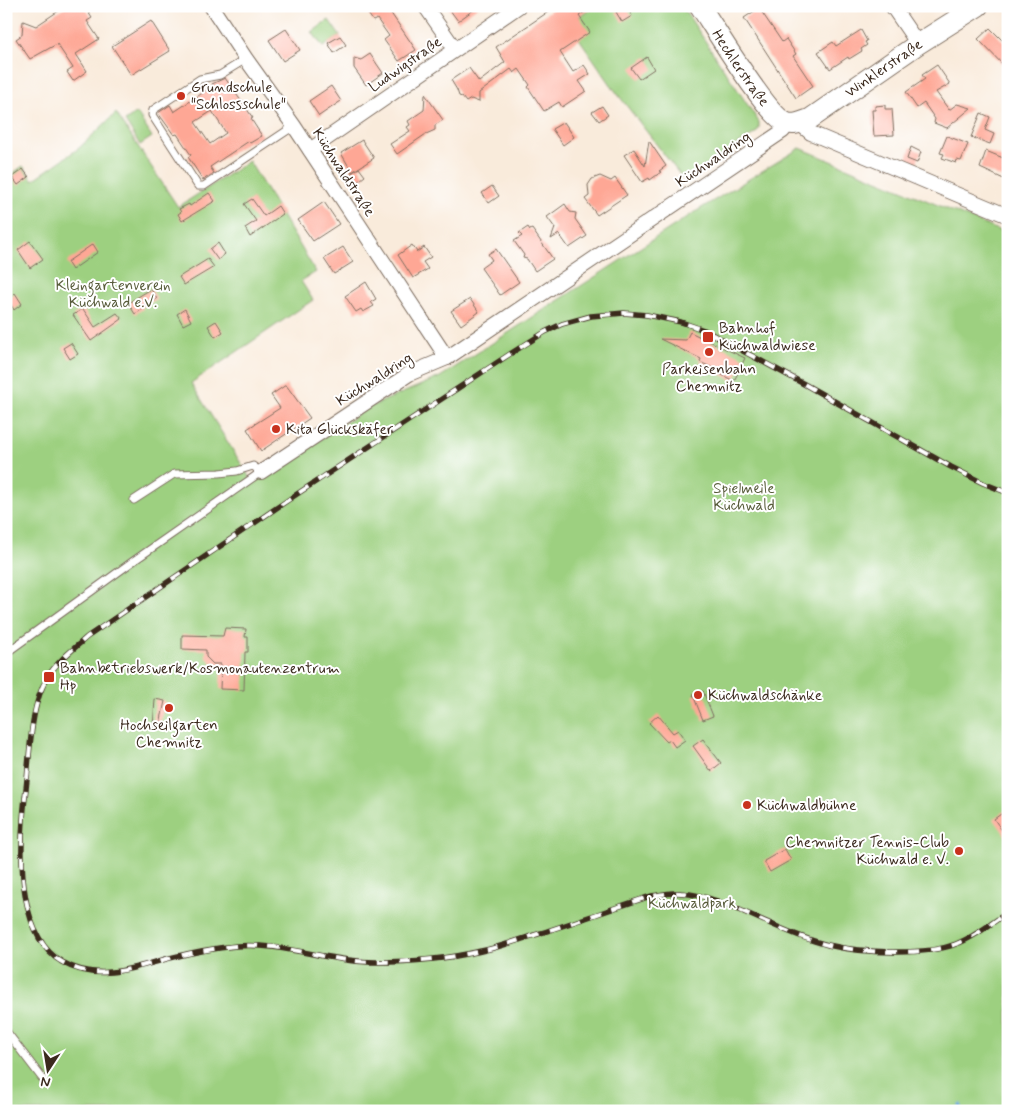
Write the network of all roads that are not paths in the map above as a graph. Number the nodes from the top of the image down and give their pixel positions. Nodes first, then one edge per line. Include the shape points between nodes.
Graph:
1 (211, 6) edge
2 (425, 6) edge
3 (519, 6) edge
4 (700, 6) edge
5 (892, 6) edge
6 (978, 6) edge
7 (918, 44) junction
8 (455, 49) junction
9 (246, 59) junction
10 (793, 123) junction
11 (294, 126) junction
12 (311, 152) junction
13 (1008, 216) edge
14 (447, 358) junction
15 (261, 472) junction
16 (134, 500) dead end
17 (6, 653) edge
18 (6, 1031) edge
19 (42, 1078) dead end

1 - 9 street, Küchwaldstraße
2 - 8 street
3 - 8 street, Ludwigstraße
4 - 10 main road, Hechlerstraße via 764,102 780,120
5 - 7 street
6 - 7 main road, Winklerstraße
7 - 10 main road, Winklerstraße via 810,118
8 - 12 street, Ludwigstraße
9 - 11 street, Küchwaldstraße
9 - 11 lane via 220,75 200,78 153,110 152,115 198,186 204,186
10 - 13 street
10 - 14 street, Küchwaldring
11 - 12 street, Küchwaldstraße
12 - 14 street, Küchwaldstraße
14 - 15 street, Küchwaldring via 409,374
15 - 16 lane via 252,466 219,473 174,474
15 - 17 lane, Küchwaldring
18 - 19 lane

